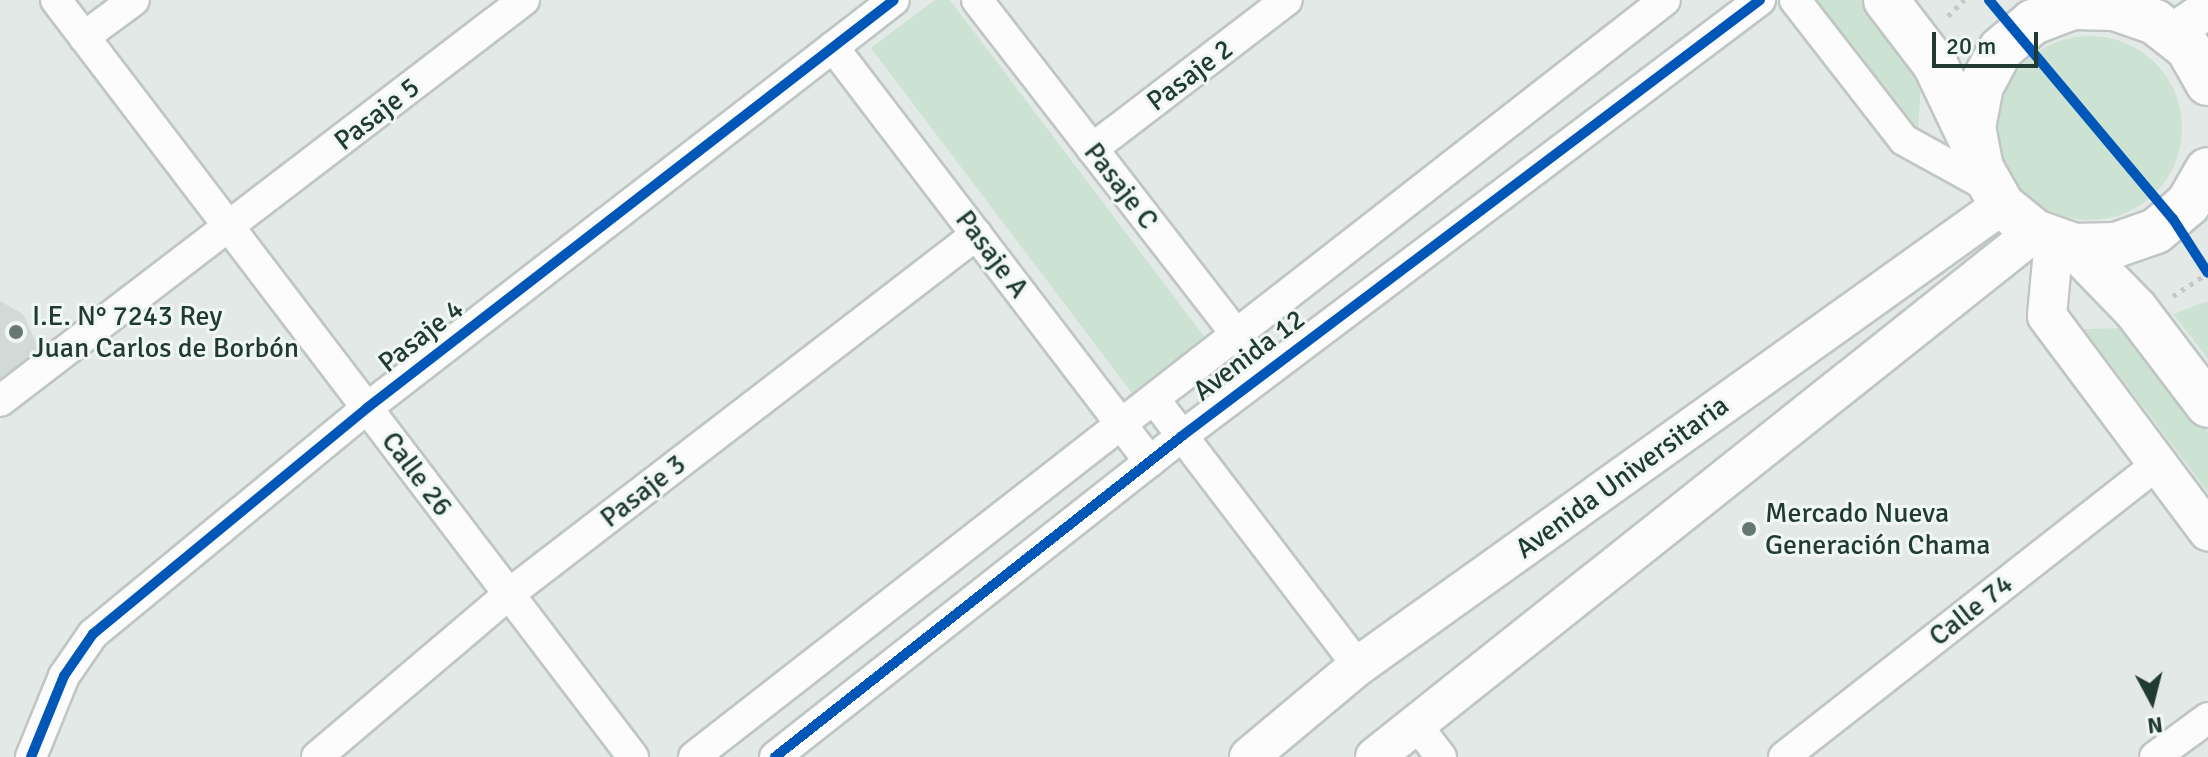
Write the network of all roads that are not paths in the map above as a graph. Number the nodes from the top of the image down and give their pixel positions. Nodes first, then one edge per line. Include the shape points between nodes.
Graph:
1 (56, 0) edge
2 (134, 0) edge
3 (524, 0) edge
4 (894, 0) edge
5 (977, 0) edge
6 (1287, 0) edge
7 (1665, 0) edge
8 (1760, 0) edge
9 (1795, 0) edge
10 (1886, 0) edge
11 (2092, 3) edge
12 (2208, 9) edge
13 (2160, 18) edge
14 (84, 37) junction
15 (833, 47) junction
16 (2208, 83) edge
17 (1092, 149) junction
18 (2208, 170) edge
19 (2022, 210) junction
20 (229, 227) junction
21 (977, 234) junction
22 (1236, 334) junction
23 (1266, 372) junction
24 (1154, 399) junction
25 (0, 401) edge
26 (2208, 405) edge
27 (367, 408) junction
28 (1121, 424) junction
29 (1182, 436) junction
30 (1150, 462) junction
31 (2158, 464) junction
32 (2208, 531) edge
33 (509, 594) junction
34 (1358, 666) junction
35 (2208, 718) edge
36 (1415, 723) junction
37 (31, 757) edge
38 (317, 757) edge
39 (633, 757) edge
40 (694, 757) edge
41 (775, 757) edge
42 (1249, 757) edge
43 (1375, 757) edge
44 (1441, 757) edge
45 (1784, 757) edge
46 (2155, 757) edge

1 - 14 street, Calle 26
2 - 14 street
3 - 20 street, Pasaje 5
4 - 15 street, Pasaje 4
5 - 17 street, Pasaje C
6 - 17 street, Pasaje 2
7 - 22 street, Avenida 12
8 - 23 street, Avenida 12
9 - 19 street via 1904,140
10 - 19 main road via 1935,64
11 - 13 main road
11 - 19 main road via 2053,13 2001,49 1975,106
12 - 13 street
13 - 16 main road
14 - 20 street, Calle 26
15 - 21 street, Pasaje A
15 - 27 street, Pasaje 4
17 - 22 street, Pasaje C
18 - 19 main road via 2173,219 2137,240
19 - 26 main road via 2136,310
19 - 31 street via 2047,316
19 - 34 street, Avenida Universitaria
19 - 36 street, Avenida Universitaria
20 - 25 street, Pasaje 5
20 - 27 street, Calle 26
21 - 28 street, Pasaje A
21 - 33 street, Pasaje 3
22 - 23 street, Pasaje C
22 - 24 street, Avenida 12
23 - 29 street, Avenida 12
24 - 28 street, Avenida 12
24 - 29 street
27 - 33 street, Calle 26
27 - 37 street, Pasaje 4 via 93,634 64,676
28 - 30 street, Pasaje A
28 - 40 street, Avenida 12
29 - 30 street, Avenida 12
29 - 34 street
30 - 41 street, Avenida 12
31 - 32 street
31 - 45 street, Calle 74
33 - 38 street, Pasaje 3
33 - 39 street, Calle 26
34 - 42 street, Avenida Universitaria
35 - 46 street
36 - 43 street, Avenida Universitaria
36 - 44 street

